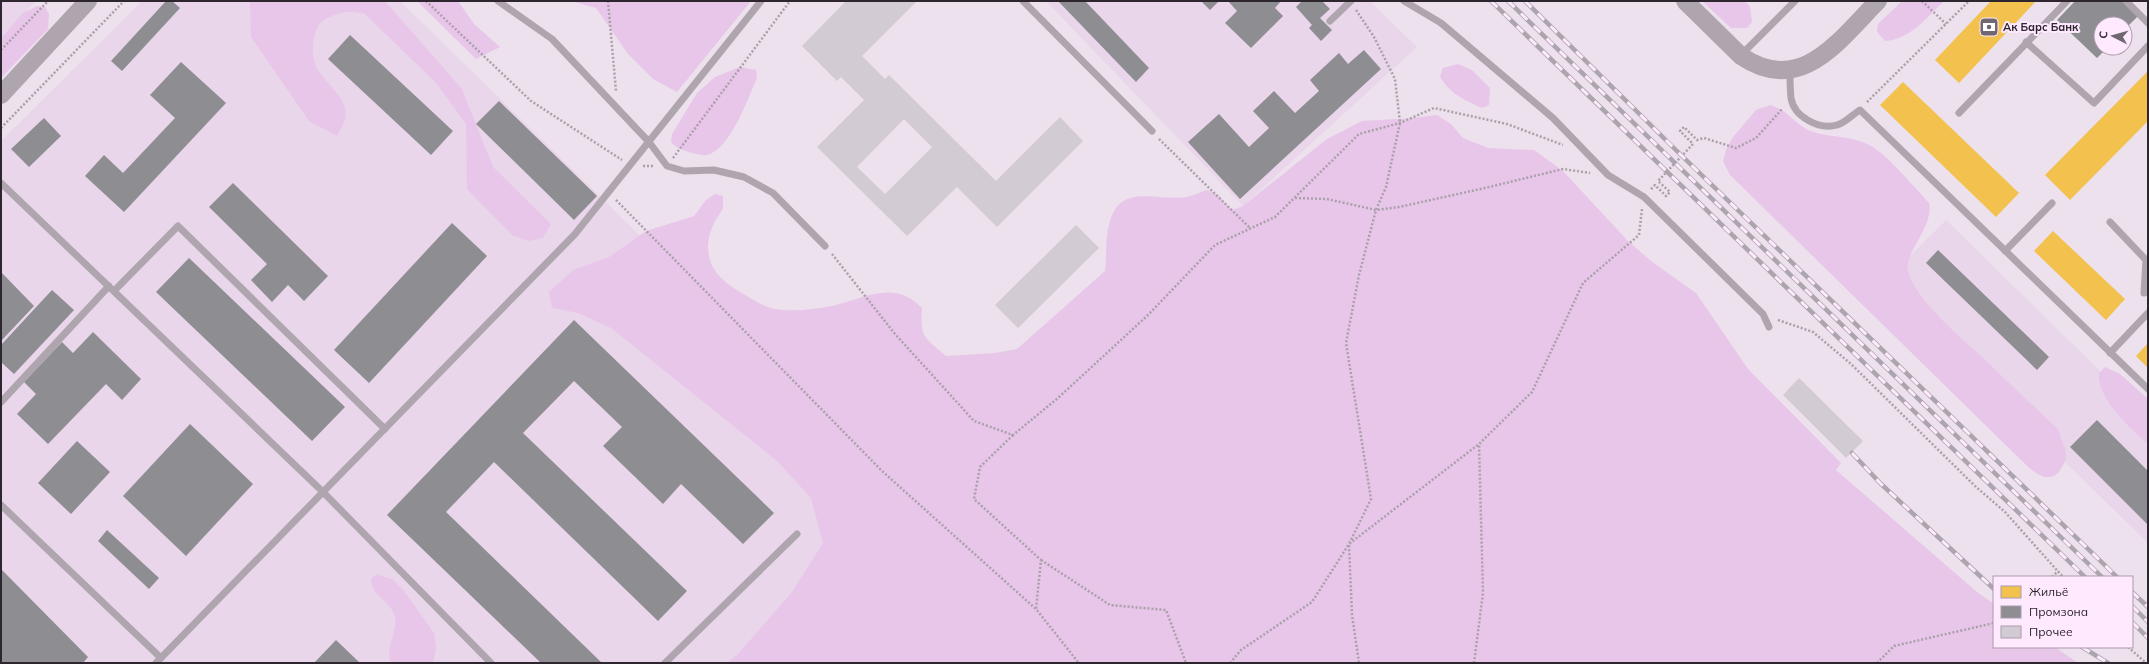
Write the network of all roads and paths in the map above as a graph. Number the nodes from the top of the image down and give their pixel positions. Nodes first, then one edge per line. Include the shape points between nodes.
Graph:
1 (48, 1) edge
2 (88, 1) edge
3 (124, 1) edge
4 (426, 1) edge
5 (498, 1) edge
6 (608, 1) edge
7 (760, 1) edge
8 (790, 1) edge
9 (1023, 1) edge
10 (1350, 1) edge
11 (1404, 1) edge
12 (1685, 1) edge
13 (1795, 1) edge
14 (1878, 1) edge
15 (1922, 1) edge
16 (1969, 1) edge
17 (2066, 1) edge
18 (2126, 1) edge
19 (1330, 21) dead end
20 (2148, 23) edge
21 (1946, 24) junction
22 (2026, 42) junction
23 (2148, 46) edge
24 (1, 50) edge
25 (1741, 56) junction
26 (1790, 70) junction
27 (1, 95) edge
28 (1791, 100) junction
29 (618, 109) junction
30 (1860, 110) junction
31 (1959, 113) dead end
32 (1400, 123) junction
33 (1, 128) edge
34 (1152, 131) joint
35 (649, 142) junction
36 (1588, 154) junction
37 (631, 166) junction
38 (667, 166) junction
39 (1608, 175) junction
40 (1, 183) edge
41 (609, 192) junction
42 (1644, 197) junction
43 (1294, 198) junction
44 (2052, 203) dead end
45 (1376, 210) junction
46 (2110, 222) dead end
47 (1250, 228) junction
48 (826, 246) joint
49 (2005, 251) junction
50 (112, 288) junction
51 (2144, 292) dead end
52 (2148, 313) edge
53 (1763, 314) junction
54 (1769, 327) dead end
55 (2110, 353) junction
56 (2148, 389) edge
57 (1, 390) edge
58 (7, 396) junction
59 (1, 402) edge
60 (384, 429) junction
61 (1013, 435) junction
62 (1479, 444) junction
63 (323, 492) junction
64 (1, 505) edge
65 (796, 534) dead end
66 (1349, 544) junction
67 (1041, 560) junction
68 (2058, 571) junction
69 (2053, 576) edge
70 (2062, 576) edge
71 (1036, 609) junction
72 (1993, 623) edge
73 (2129, 648) edge
74 (158, 661) edge
75 (491, 663) edge
76 (665, 663) edge
77 (1078, 663) edge
78 (1186, 663) edge
79 (1230, 663) edge
80 (1359, 663) edge
81 (1474, 663) edge
82 (1877, 663) edge
83 (2146, 663) edge

1 - 24 path
2 - 27 street
3 - 33 path
4 - 37 path via 531,101
5 - 29 lane via 552,39
6 - 29 path
7 - 35 lane
8 - 38 path
9 - 34 lane
10 - 19 lane
10 - 32 path via 1374,37 1395,79
11 - 36 lane via 1441,23 1553,118
12 - 25 street
13 - 25 lane
14 - 26 street via 1824,55 1812,63
15 - 21 path
16 - 21 path
17 - 22 lane
18 - 20 lane
21 - 30 path
22 - 23 lane via 2094,103
22 - 31 lane
25 - 26 street via 1765,68
26 - 28 lane
28 - 30 lane via 1800,114 1812,123 1826,127 1838,125
28 - 42 path via 1756,138 1736,148 1704,138 1697,140 1684,127 1680,131 1693,144 1658,181 1670,192 1666,196 1655,186
29 - 35 lane
30 - 49 lane
32 - 36 path via 1434,108 1507,124
32 - 43 path via 1359,134
32 - 45 path via 1386,187
34 - 47 path
35 - 37 lane
35 - 38 lane
36 - 39 lane
37 - 38 path
37 - 41 lane
38 - 48 lane via 684,171 714,170 744,177 773,193
39 - 42 lane
39 - 45 path via 1563,169
40 - 50 lane
41 - 60 lane via 575,234
41 - 71 path via 882,471
42 - 53 lane
42 - 62 path via 1639,235 1583,283 1532,392
43 - 45 path via 1327,199
43 - 47 path via 1275,217
44 - 49 lane
45 - 66 path via 1359,275 1346,343 1371,498
46 - 51 lane via 2146,260
47 - 61 path via 1215,245 1148,315 1058,398
48 - 61 path via 895,334 974,421
49 - 55 lane
50 - 58 lane
50 - 60 lane via 178,226
50 - 63 lane
52 - 55 lane
53 - 54 lane
53 - 68 path via 1813,332 1851,364 1975,486 2005,512
55 - 56 lane
57 - 58 lane
58 - 59 lane
60 - 63 lane
61 - 67 path via 980,467 974,499
62 - 66 path
62 - 81 path via 1483,593
63 - 74 lane
63 - 75 lane
64 - 74 lane
65 - 76 lane
66 - 79 path via 1312,602 1241,650
66 - 80 path via 1352,615
67 - 71 path
67 - 78 path via 1110,605 1166,610
68 - 69 path
68 - 70 path
71 - 77 path
72 - 82 path via 1894,646
73 - 83 path

